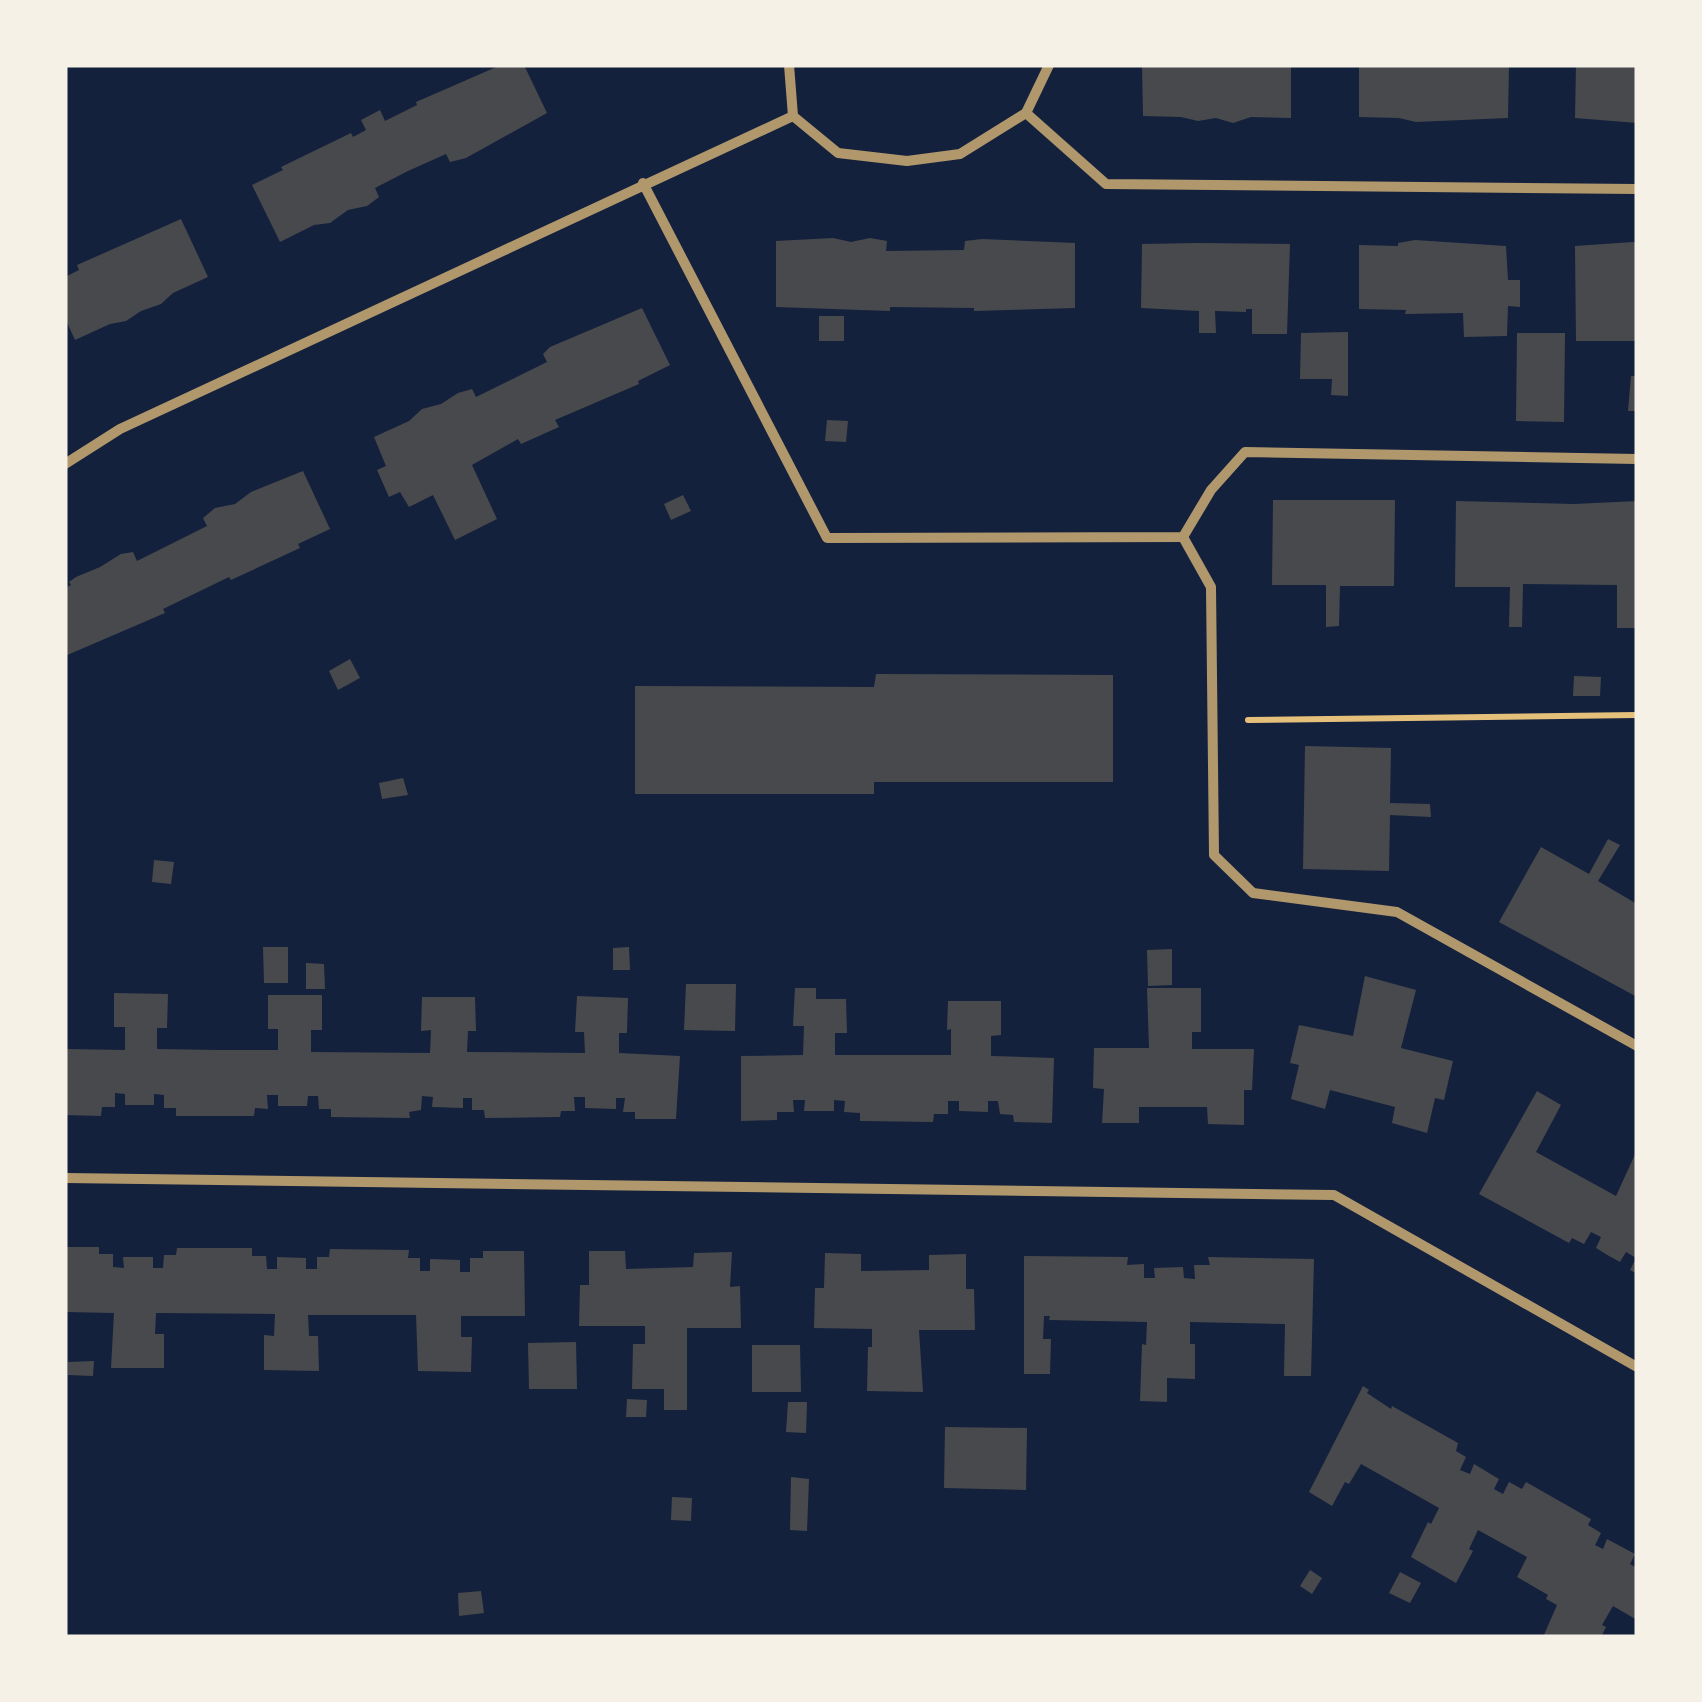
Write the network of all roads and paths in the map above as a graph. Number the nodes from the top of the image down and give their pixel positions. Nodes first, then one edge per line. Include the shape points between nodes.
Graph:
1 (789, 65) edge
2 (1049, 65) edge
3 (1026, 113) junction
4 (793, 116) junction
5 (643, 183) junction
6 (1637, 190) edge
7 (1637, 459) edge
8 (65, 464) edge
9 (1184, 537) junction
10 (1637, 715) edge
11 (1212, 722) junction
12 (1637, 1046) edge
13 (65, 1178) edge
14 (1637, 1367) edge

1 - 4 street
2 - 3 street
3 - 4 street via 960,154 907,161 838,153
3 - 6 street via 1106,184
4 - 5 street
5 - 8 street via 120,429
5 - 9 street via 826,538
7 - 9 street via 1245,452 1211,490
9 - 11 street via 1212,587
10 - 11 path
11 - 12 street via 1214,855 1252,894 1397,912
13 - 14 street via 1334,1195

